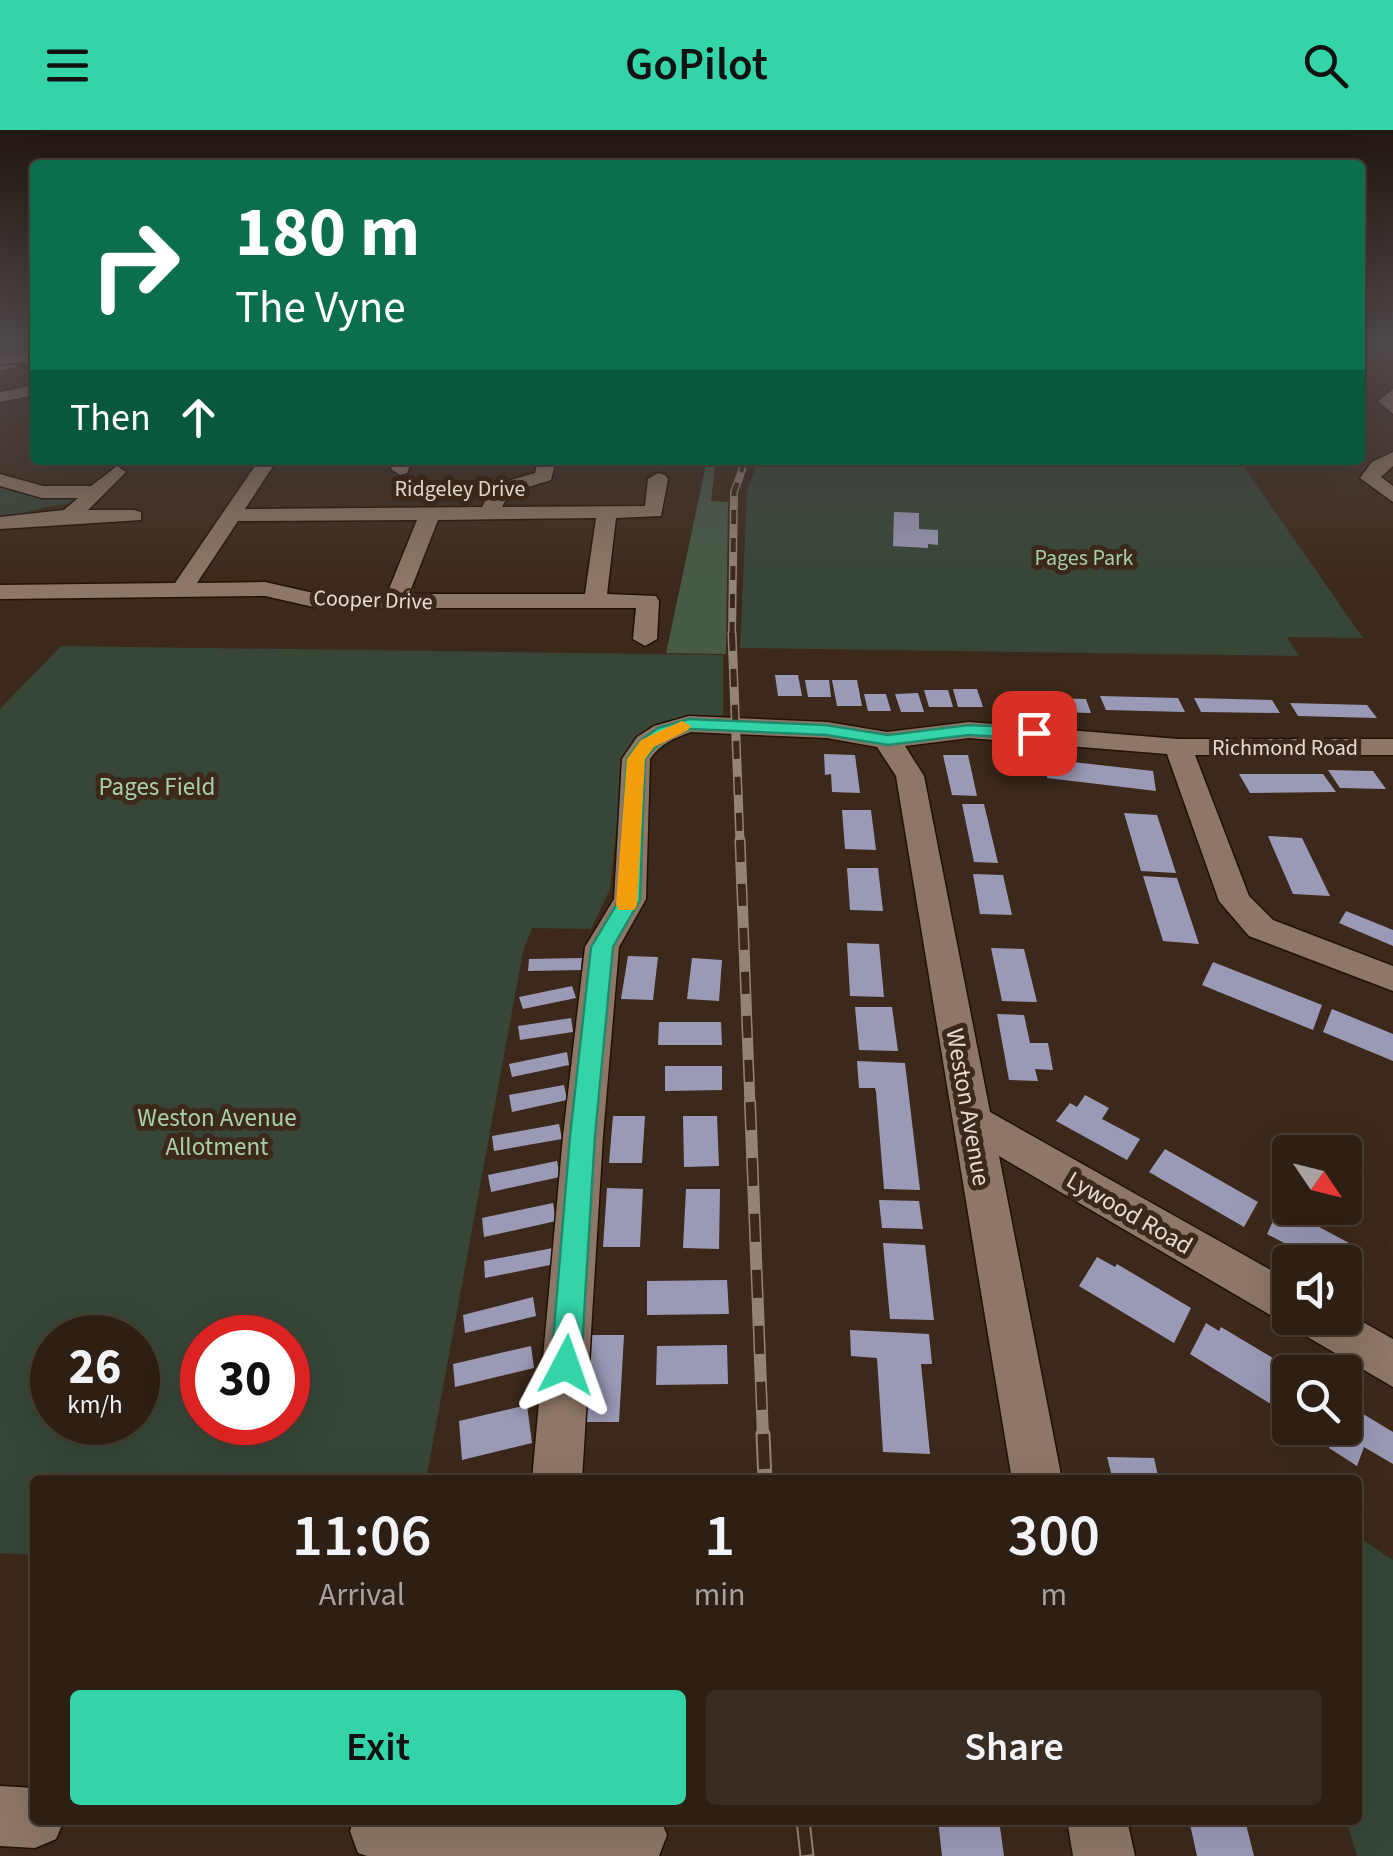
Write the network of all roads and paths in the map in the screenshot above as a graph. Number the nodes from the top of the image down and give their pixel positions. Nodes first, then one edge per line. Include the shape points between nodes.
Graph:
1 (1393, 458) edge
2 (265, 465) edge
3 (546, 465) edge
4 (117, 472) dead end
5 (658, 479) dead end
6 (0, 480) edge
7 (94, 492) junction
8 (1393, 496) edge
9 (490, 512) junction
10 (430, 513) junction
11 (608, 513) junction
12 (232, 515) junction
13 (70, 516) junction
14 (134, 516) dead end
15 (0, 524) edge
16 (182, 588) junction
17 (0, 592) edge
18 (595, 601) junction
19 (395, 602) junction
20 (645, 639) dead end
21 (888, 740) junction
22 (1178, 747) junction
23 (1393, 747) edge
24 (1393, 979) edge
25 (970, 1120) junction
26 (1272, 1294) edge
27 (1342, 1335) edge
28 (1393, 1364) edge
29 (557, 1475) edge
30 (1037, 1475) edge
31 (0, 1816) edge
32 (30, 1818) edge
33 (1098, 1825) edge
34 (380, 1830) dead end
35 (637, 1835) dead end
36 (567, 1850) edge
37 (1104, 1856) edge

1 - 8 street via 1370,478
2 - 12 street
3 - 9 street via 544,476 501,489
4 - 7 street
5 - 11 street, Ridgeley Drive via 654,512
6 - 7 street via 42,492
7 - 13 street
9 - 10 street, Ridgeley Drive
9 - 11 street, Ridgeley Drive
10 - 12 street, Ridgeley Drive
10 - 19 street
11 - 18 street
12 - 16 street
13 - 14 street
13 - 15 street
16 - 17 street, Cooper Drive
16 - 19 street, Cooper Drive
18 - 19 street, Cooper Drive
18 - 20 street, Cooper Drive via 648,601
21 - 22 street, Richmond Road via 969,730
21 - 25 street, Weston Avenue via 910,776
21 - 29 street, Richmond Road via 689,724 664,732 636,759 630,900 602,947
22 - 23 street, Richmond Road
22 - 24 street, Richmond Road via 1235,901 1261,928
25 - 26 street, Lywood Road
25 - 30 street, Weston Avenue
27 - 28 street
31 - 32 street
33 - 37 street
34 - 36 street
35 - 36 street

